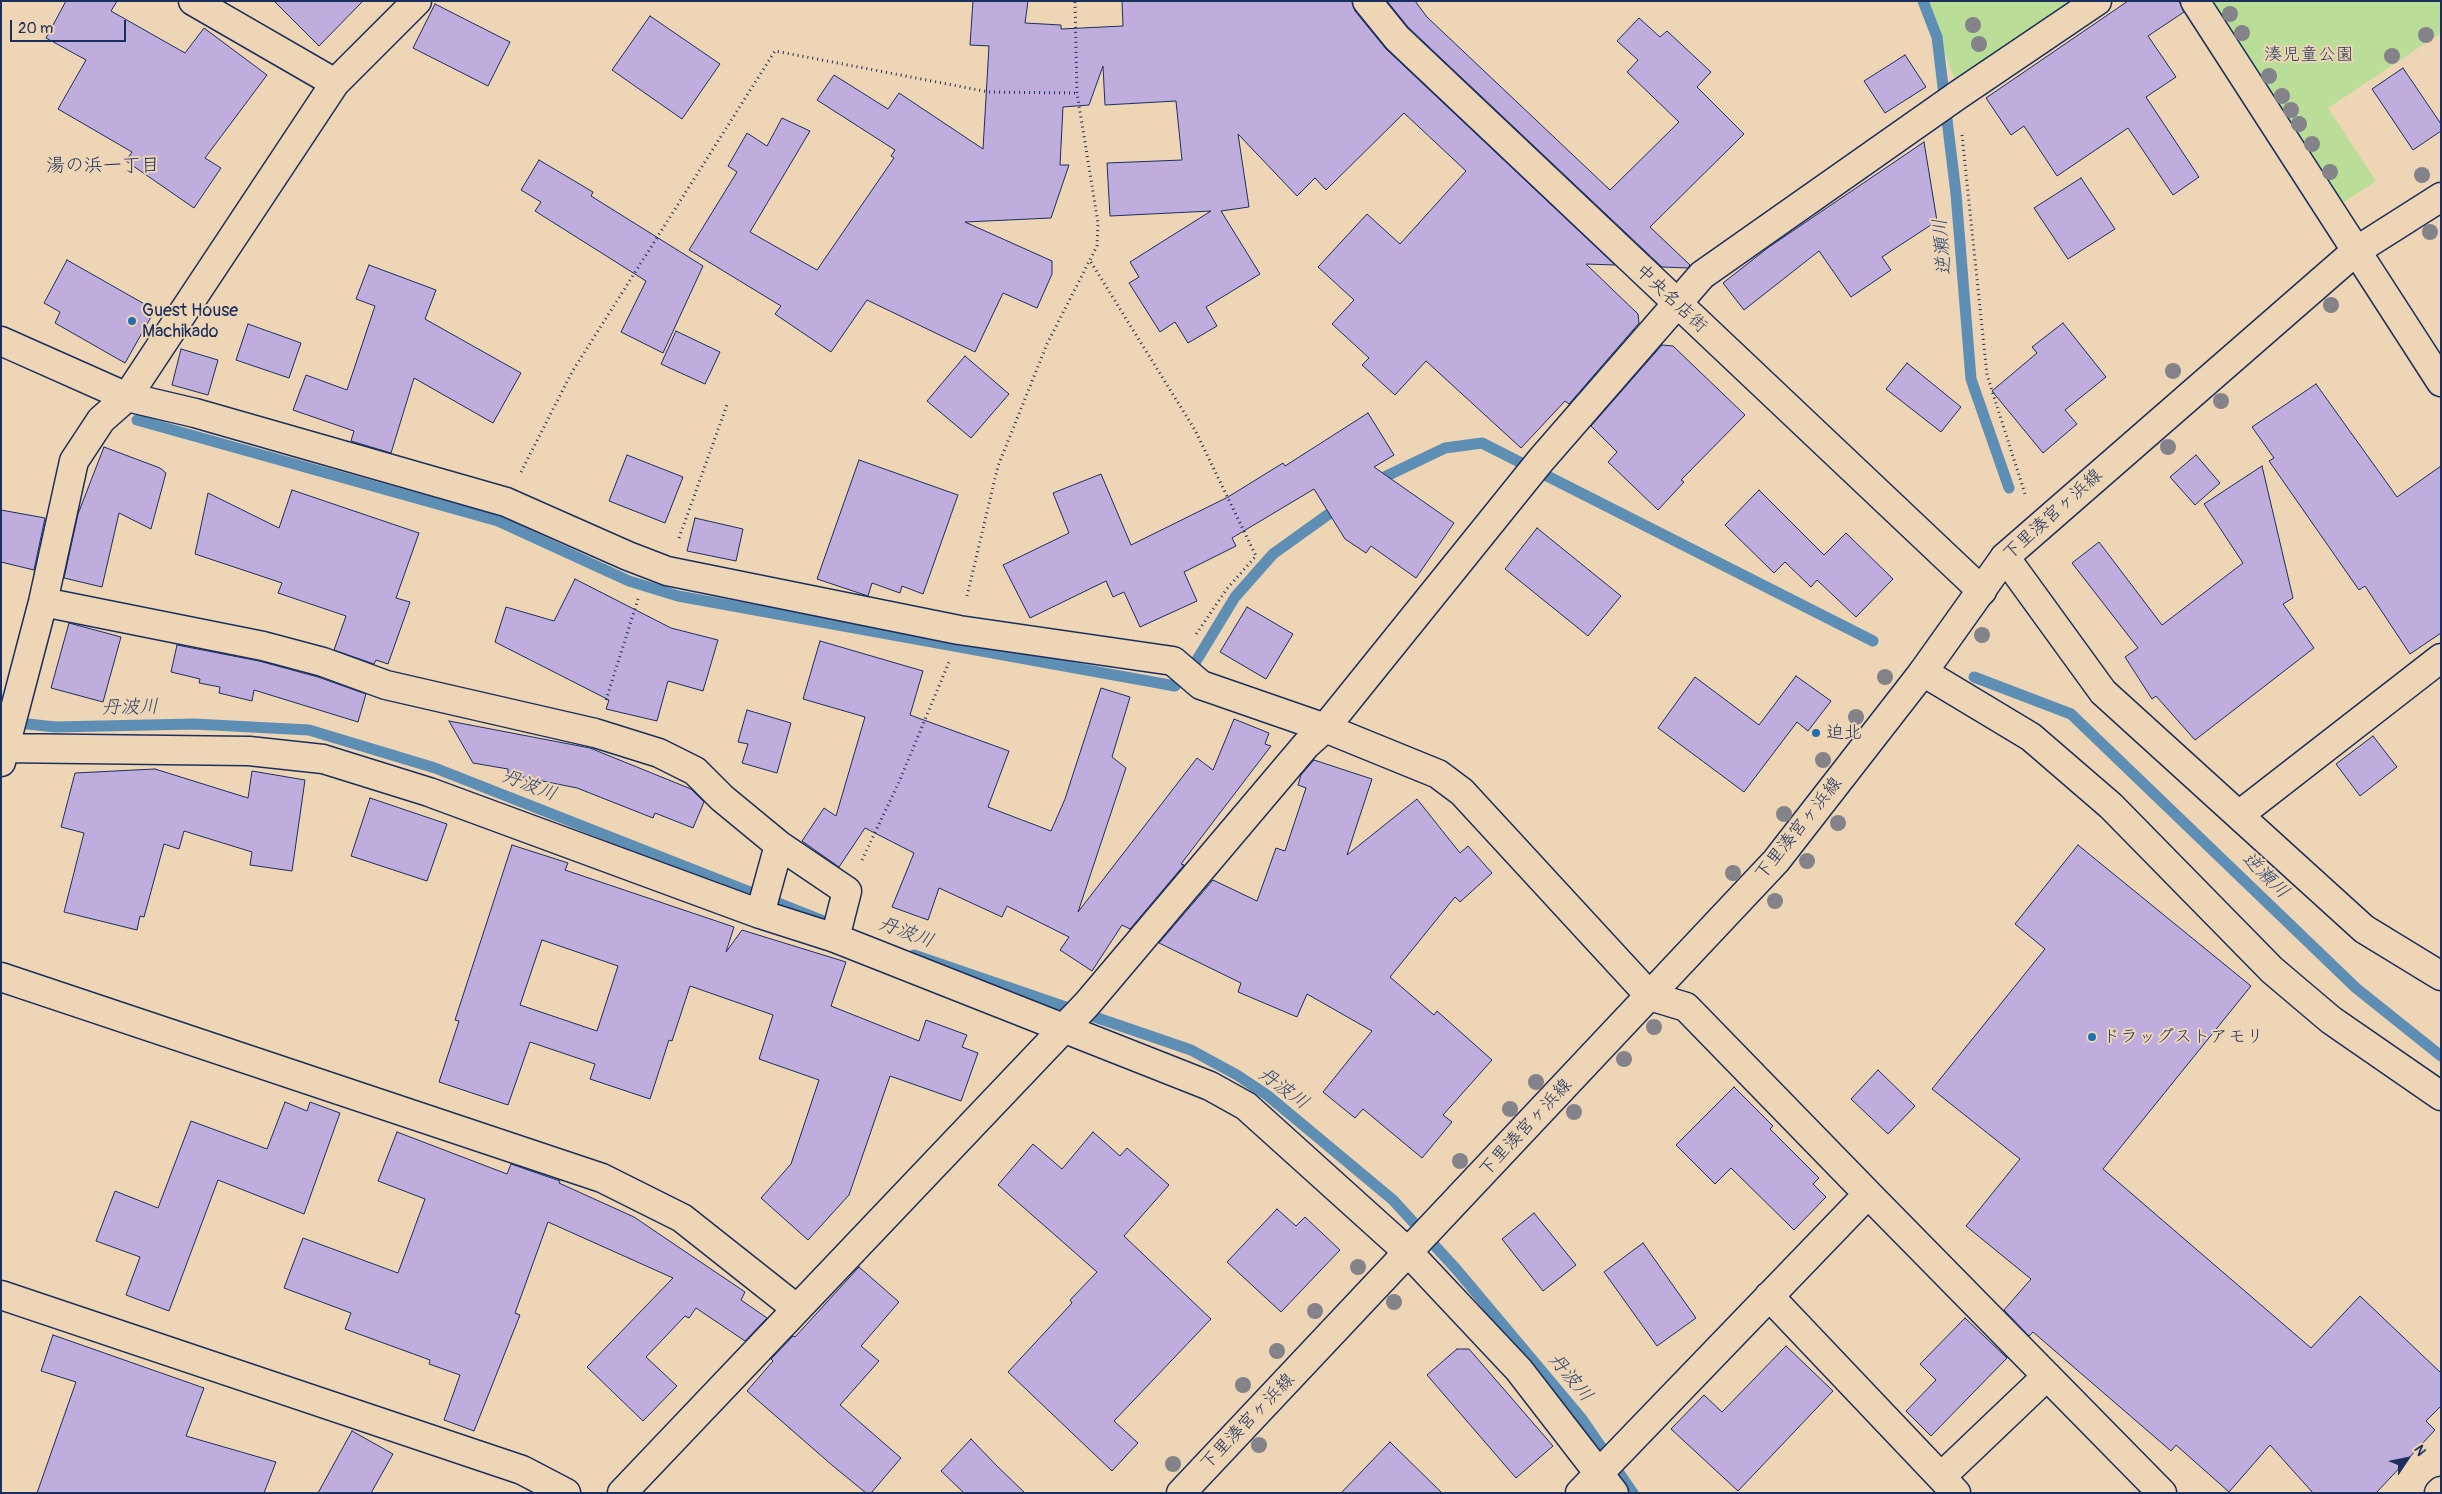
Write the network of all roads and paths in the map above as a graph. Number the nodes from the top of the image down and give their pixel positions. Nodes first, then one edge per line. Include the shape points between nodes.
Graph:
1 (193, 1) edge
2 (417, 1) edge
3 (1075, 1) edge
4 (1368, 1) edge
5 (2098, 1) edge
6 (2195, 1) edge
7 (334, 83) junction
8 (1077, 93) junction
9 (1958, 95) junction
10 (2441, 197) edge
11 (2356, 252) junction
12 (1090, 262) junction
13 (1678, 305) junction
14 (1, 341) edge
15 (2441, 382) edge
16 (127, 397) junction
17 (728, 402) dead end
18 (506, 502) junction
19 (2036, 528) junction
20 (2004, 557) junction
21 (667, 571) junction
22 (1982, 591) junction
23 (639, 595) dead end
24 (43, 602) junction
25 (959, 630) junction
26 (2441, 658) edge
27 (1173, 661) junction
28 (947, 670) dead end
29 (1923, 672) junction
30 (1325, 728) junction
31 (595, 733) junction
32 (2, 753) edge
33 (2238, 815) junction
34 (779, 845) junction
35 (847, 891) junction
36 (760, 914) junction
37 (835, 938) junction
38 (2441, 976) edge
39 (1, 977) edge
40 (1650, 996) junction
41 (1063, 1028) junction
42 (2441, 1096) edge
43 (1868, 1194) junction
44 (1409, 1253) junction
45 (1, 1295) edge
46 (1769, 1296) junction
47 (797, 1308) junction
48 (2047, 1376) junction
49 (1606, 1476) edge
50 (1949, 1485) edge
51 (566, 1493) edge
52 (622, 1493) edge
53 (1181, 1493) edge
54 (1580, 1493) edge
55 (2162, 1493) edge

1 - 7 street
2 - 7 street
3 - 8 path
4 - 13 street, 中央名店街 via 1396,38
5 - 9 street
6 - 11 street
7 - 16 street
8 - 12 path via 1098,223 1097,246
8 - 18 path via 989,92 775,51 572,372
9 - 13 street via 1702,275
9 - 19 path via 1987,375
10 - 11 street, 下里湊宮ヶ浜線
11 - 15 street
11 - 19 street, 下里湊宮ヶ浜線
12 - 25 path via 1047,344 998,466
12 - 27 path via 1195,430 1256,556
13 - 22 street, 中央名店街
13 - 30 street via 1535,468
14 - 16 street
16 - 18 street via 196,413
16 - 24 street via 101,420 74,460
17 - 21 path
18 - 21 street
19 - 20 street, 下里湊宮ヶ浜線
20 - 22 street, 下里湊宮ヶ浜線
20 - 33 street via 2103,692
21 - 25 street
22 - 29 street, 下里湊宮ヶ浜線
23 - 31 path
24 - 31 street via 263,646 323,662 386,685
24 - 32 street via 20,697
25 - 27 street
26 - 33 street
27 - 30 street via 1201,685
28 - 35 path
29 - 40 street, 下里湊宮ヶ浜線 via 1776,861
29 - 42 street via 2031,738 2111,806 2272,970 2331,1020
30 - 40 street via 1438,774 1462,792
30 - 41 street via 1306,745 1087,1004
31 - 34 street via 659,753 695,771
32 - 36 street via 249,751 323,759 429,792
33 - 38 street via 2364,929
34 - 35 street
34 - 36 street
35 - 37 street
36 - 37 street
37 - 41 street
39 - 47 street via 602,1178 682,1218
40 - 43 street via 1686,1008
40 - 44 street, 下里湊宮ヶ浜線
41 - 44 street via 1210,1086 1246,1106
41 - 47 street
43 - 46 street
43 - 48 street
44 - 49 street via 1519,1370
44 - 53 street, 下里湊宮ヶ浜線
45 - 51 street via 522,1470
46 - 49 street via 1628,1443
46 - 50 street
47 - 52 street
48 - 50 street
48 - 55 street
49 - 54 street

